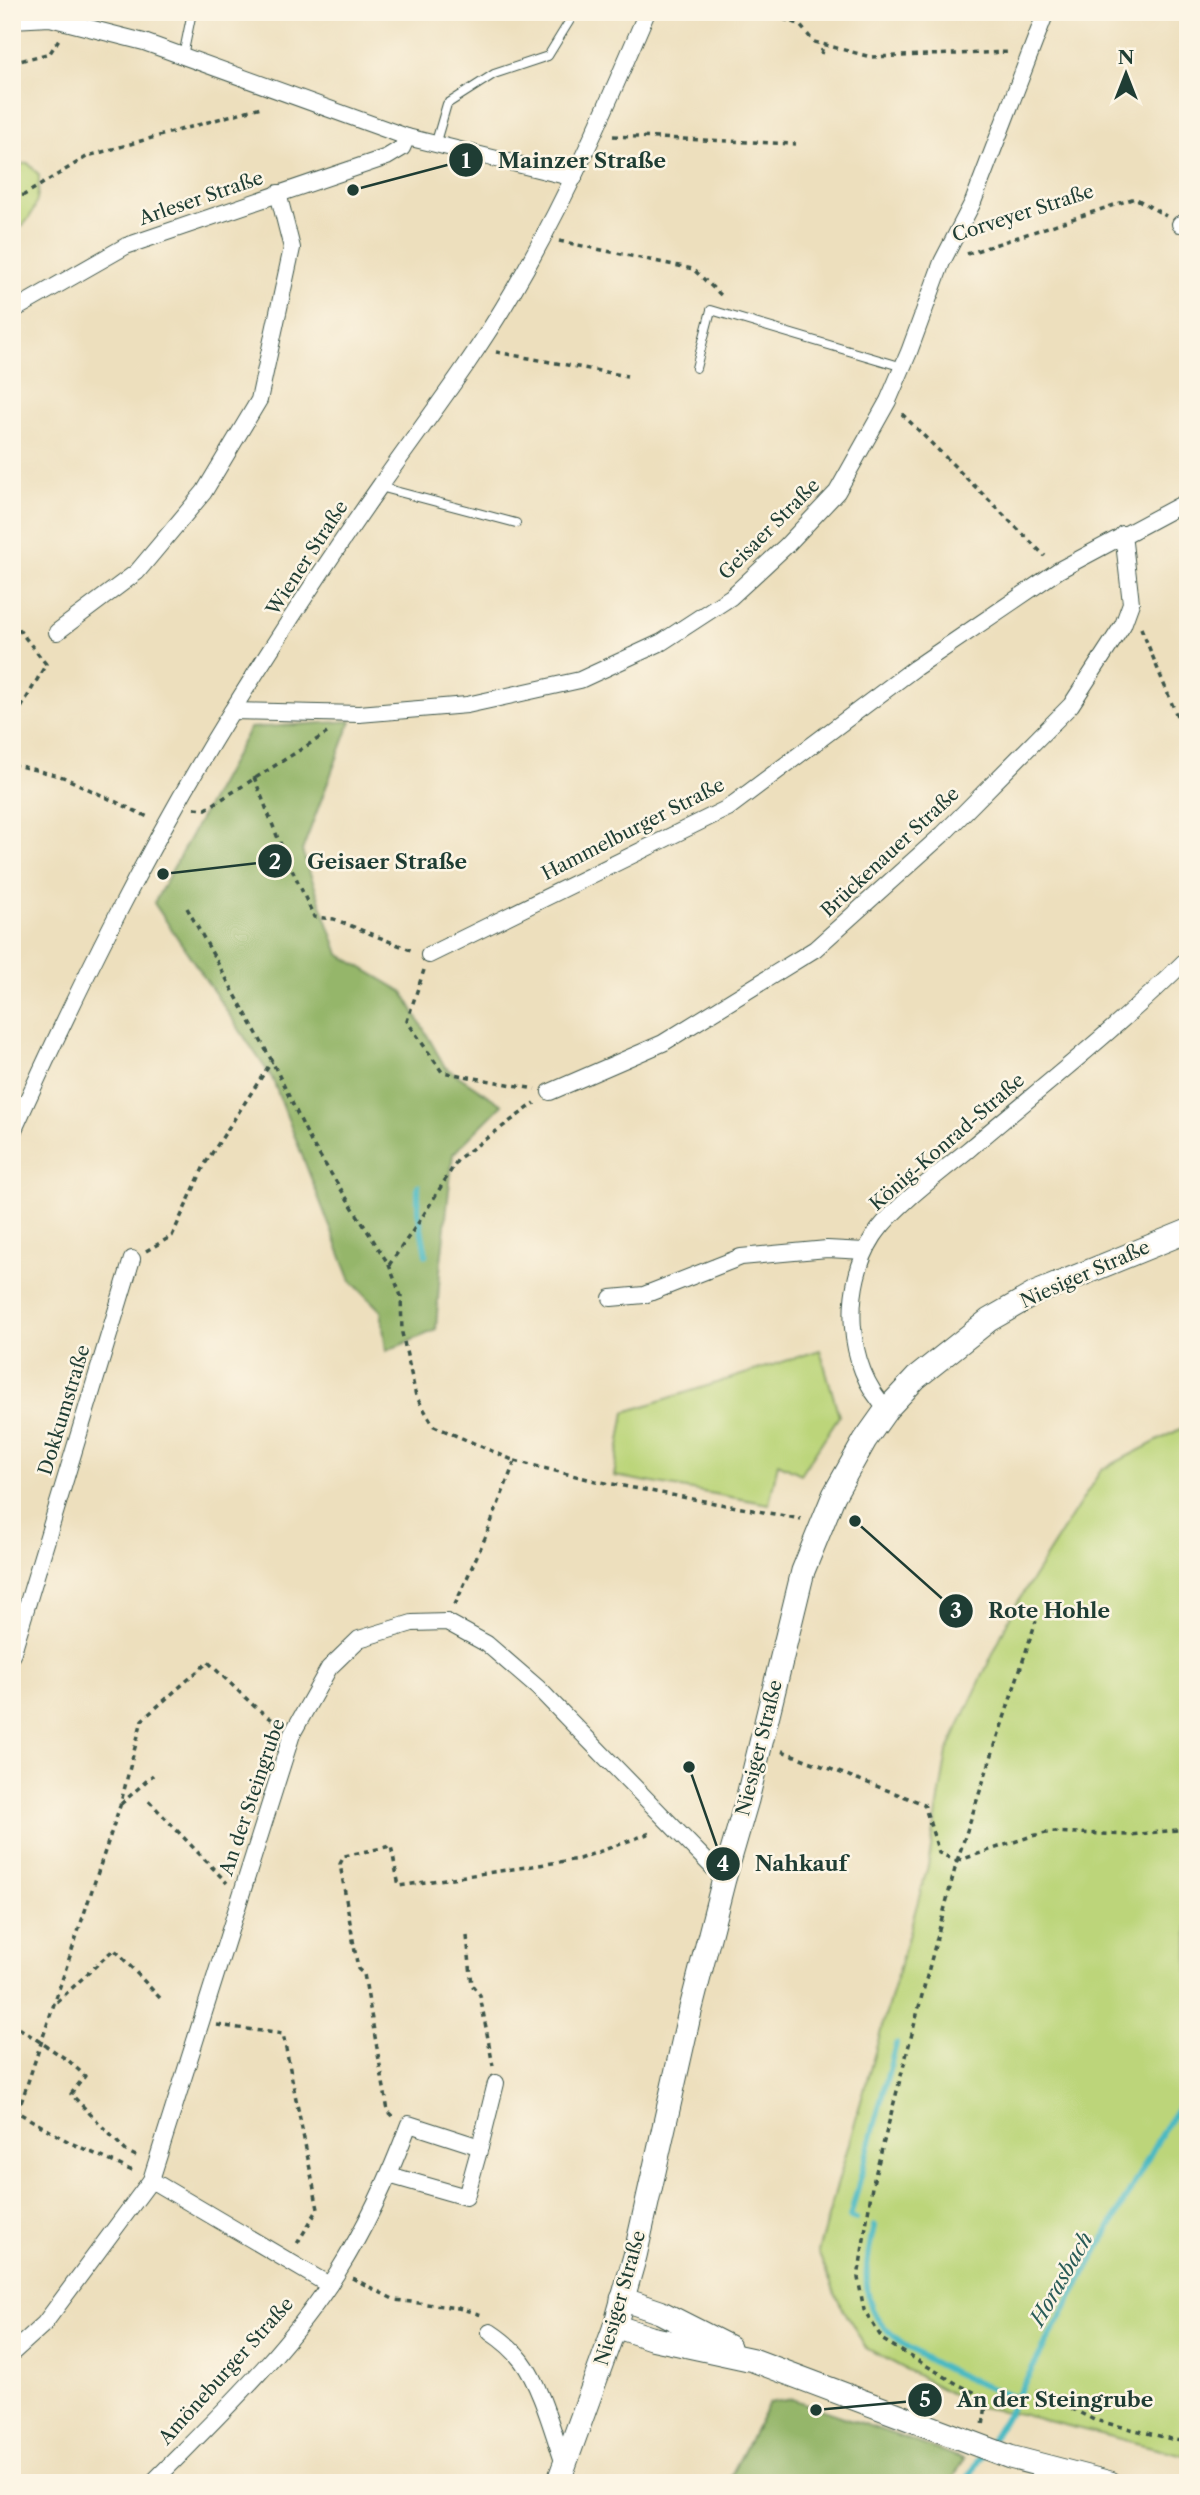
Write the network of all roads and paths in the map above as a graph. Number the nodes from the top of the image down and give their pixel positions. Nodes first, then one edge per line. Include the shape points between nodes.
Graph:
1 (192, 12) edge
2 (575, 12) edge
3 (647, 12) edge
4 (744, 12) edge
5 (1046, 12) edge
6 (12, 20) edge
7 (69, 23) junction
8 (823, 46) junction
9 (1031, 51) junction
10 (821, 54) dead end
11 (183, 56) junction
12 (12, 63) edge
13 (275, 89) junction
14 (594, 135) junction
15 (407, 138) junction
16 (796, 144) dead end
17 (435, 145) junction
18 (574, 178) junction
19 (278, 193) junction
20 (12, 196) edge
21 (1184, 223) edge
22 (544, 238) junction
23 (942, 262) junction
24 (723, 297) dead end
25 (12, 311) edge
26 (477, 348) junction
27 (903, 367) junction
28 (696, 368) dead end
29 (627, 376) dead end
30 (888, 401) junction
31 (380, 486) junction
32 (1188, 501) edge
33 (516, 523) dead end
34 (1123, 534) junction
35 (1059, 570) junction
36 (1131, 603) junction
37 (12, 621) edge
38 (57, 632) dead end
39 (232, 711) junction
40 (359, 714) junction
41 (12, 724) edge
42 (1188, 743) edge
43 (12, 764) edge
44 (254, 777) junction
45 (206, 809) dead end
46 (164, 824) junction
47 (187, 908) dead end
48 (404, 948) dead end
49 (429, 955) joint
50 (1188, 958) edge
51 (272, 1061) junction
52 (551, 1092) junction
53 (12, 1134) edge
54 (1188, 1231) edge
55 (865, 1251) junction
56 (132, 1259) joint
57 (389, 1265) junction
58 (611, 1297) dead end
59 (887, 1409) junction
60 (515, 1461) junction
61 (821, 1523) junction
62 (1037, 1621) dead end
63 (447, 1622) junction
64 (12, 1655) edge
65 (292, 1734) junction
66 (760, 1742) junction
67 (153, 1775) dead end
68 (149, 1801) dead end
69 (120, 1806) junction
70 (672, 1825) junction
71 (1188, 1829) edge
72 (957, 1861) junction
73 (724, 1879) junction
74 (240, 1898) junction
75 (467, 1936) dead end
76 (160, 1998) dead end
77 (55, 2004) junction
78 (201, 2023) junction
79 (19, 2028) dead end
80 (41, 2045) junction
81 (496, 2083) joint
82 (12, 2109) edge
83 (18, 2112) junction
84 (407, 2129) junction
85 (480, 2147) junction
86 (154, 2173) junction
87 (389, 2175) junction
88 (287, 2260) junction
89 (338, 2271) junction
90 (329, 2285) junction
91 (622, 2298) junction
92 (615, 2326) junction
93 (490, 2332) joint
94 (12, 2353) edge
95 (753, 2360) junction
96 (1037, 2390) dead end
97 (987, 2398) dead end
98 (1188, 2443) edge
99 (562, 2476) edge
100 (152, 2483) edge
101 (1110, 2483) edge

1 - 11 lane
2 - 17 lane via 548,56 494,74 447,104
3 - 14 street, Wiener Straße
4 - 8 path via 799,23
5 - 9 street, Geisaer Straße
6 - 7 street via 50,18
7 - 11 street
7 - 12 path via 50,53
8 - 9 path via 871,57
8 - 10 path
9 - 23 street, Geisaer Straße via 973,202
11 - 13 street
13 - 15 street
13 - 20 path via 261,107 89,156 24,195
14 - 16 path
14 - 18 street, Wiener Straße
15 - 17 street
15 - 19 street, Arleser Straße via 402,149 387,157
17 - 18 street
18 - 22 street, Wiener Straße
19 - 25 street, Arleser Straße via 126,246
19 - 38 street via 292,248 258,400 204,492 137,572
21 - 23 path, Corveyer Straße via 1135,198
22 - 24 path via 693,268
22 - 26 street, Wiener Straße
23 - 27 street, Geisaer Straße
26 - 29 path
26 - 31 street, Wiener Straße
27 - 28 lane via 711,310
27 - 30 street, Geisaer Straße
30 - 35 path
30 - 40 street, Geisaer Straße via 837,492 731,597 662,642 580,680 467,705
31 - 33 lane
31 - 39 street, Wiener Straße
32 - 34 street, Hammelburger Straße
34 - 35 street, Hammelburger Straße
34 - 36 street
35 - 49 street, Hammelburger Straße via 915,668 727,808
36 - 42 path
36 - 52 street, Brückenauer Straße via 1123,625 1072,705 943,834 815,949 663,1043
37 - 41 path via 46,664
39 - 40 street, Geisaer Straße
39 - 46 street, Wiener Straße
40 - 44 path
43 - 46 path via 63,777
44 - 45 path
44 - 48 path via 314,917 334,919
46 - 53 street, Wiener Straße via 54,1040
47 - 51 path
49 - 52 path via 407,1021 442,1072
50 - 55 street, König-Konrad-Straße via 1116,1026 899,1209
51 - 56 path via 205,1164 172,1236
51 - 57 path via 311,1142
52 - 57 path via 458,1159
54 - 59 main road, Niesiger Straße via 1012,1306 947,1352
55 - 58 street via 827,1248 741,1257 644,1295
55 - 59 street, König-Konrad-Straße via 854,1301 854,1341 863,1376
56 - 64 street, Dokkumstraße
57 - 60 path via 401,1296 402,1333 416,1396 434,1426
59 - 61 main road, Niesiger Straße
60 - 61 path via 596,1481
60 - 63 path
61 - 66 main road, Niesiger Straße via 803,1571
62 - 72 path
63 - 65 street, An der Steingrube via 412,1623 359,1639 329,1668
63 - 70 street via 487,1644 538,1688
65 - 69 path via 208,1662 142,1720
65 - 74 street, An der Steingrube
66 - 72 path via 924,1804 939,1853
66 - 73 main road, Niesiger Straße
67 - 69 path
68 - 74 path
69 - 77 path
70 - 73 street
70 - 84 path via 579,1858 399,1886 391,1846 344,1856 340,1864 358,1969 367,1987 388,2111
71 - 72 path via 1129,1835 1051,1832
72 - 97 path via 872,2187 859,2278 864,2310 883,2340
73 - 91 main road, Niesiger Straße
74 - 78 street, An der Steingrube
75 - 81 path via 472,1985 480,1995
76 - 77 path via 114,1950
77 - 80 path
78 - 86 street, An der Steingrube
78 - 88 path via 283,2034 318,2209
79 - 80 path
80 - 83 path
80 - 86 path via 85,2076 71,2094
81 - 85 street
82 - 83 path
83 - 86 path via 71,2143
84 - 85 street via 409,2124
84 - 87 street, Amöneburger Straße
85 - 87 street via 466,2197
86 - 88 street
86 - 94 street, An der Steingrube via 44,2324
87 - 89 street, Amöneburger Straße
88 - 90 street
89 - 90 street, Amöneburger Straße
89 - 93 path via 395,2300 482,2315
90 - 100 street, Amöneburger Straße via 230,2404
91 - 92 main road, Niesiger Straße
91 - 95 main road
92 - 95 main road
92 - 99 main road, Niesiger Straße
93 - 99 street via 524,2363
95 - 101 main road via 978,2445
96 - 98 path via 1094,2420

